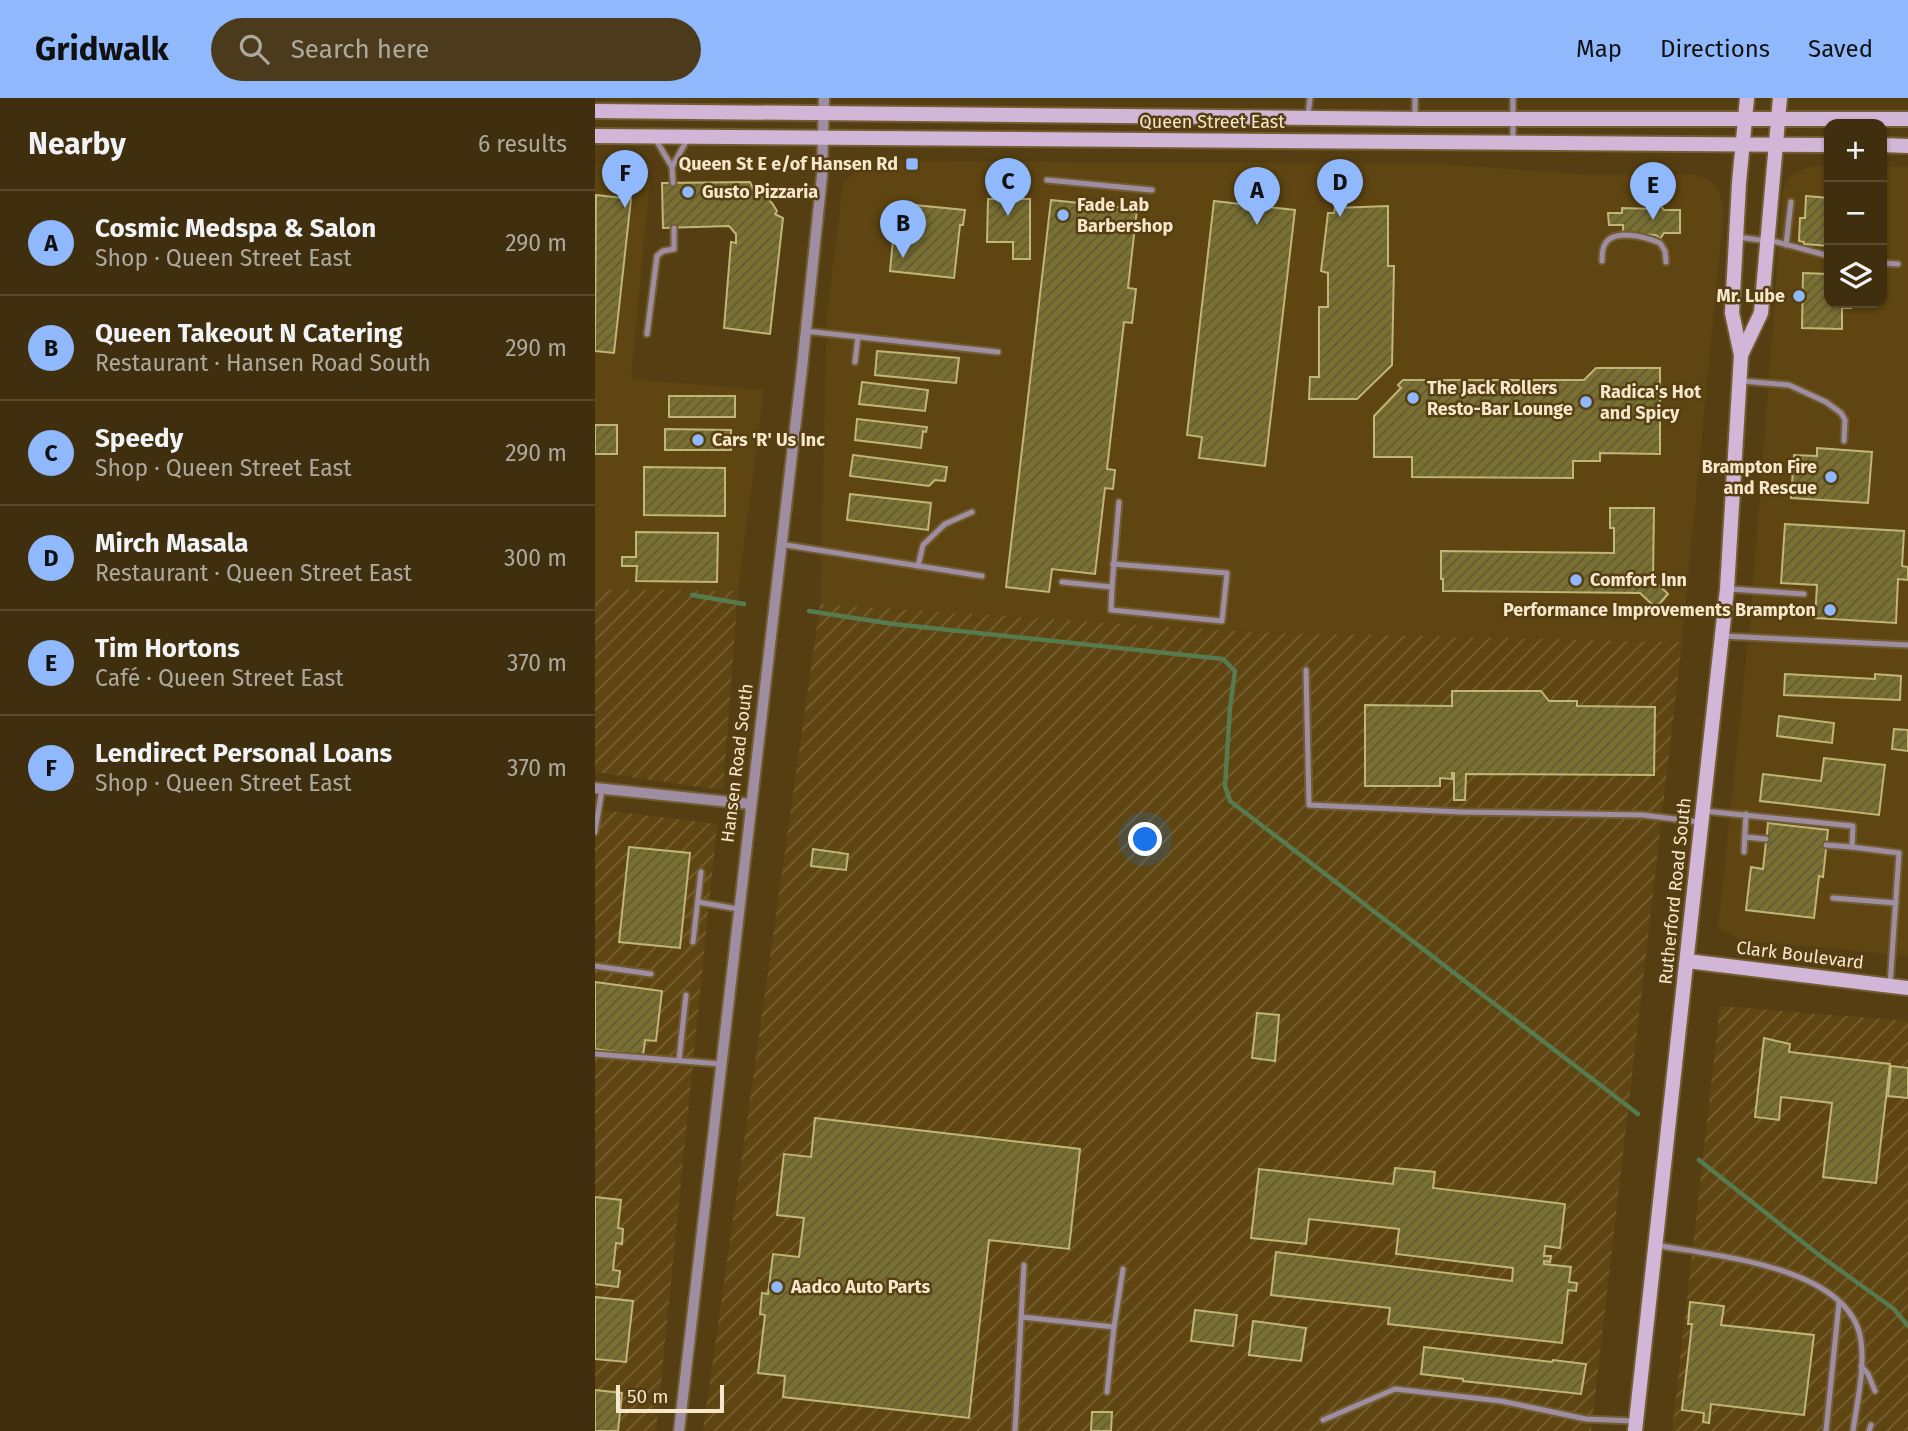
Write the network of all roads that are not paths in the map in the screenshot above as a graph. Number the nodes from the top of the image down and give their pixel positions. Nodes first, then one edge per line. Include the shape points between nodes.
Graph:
1 (1310, 98) edge
2 (1415, 98) edge
3 (1513, 98) edge
4 (1748, 98) edge
5 (1780, 98) edge
6 (823, 105) edge
7 (595, 111) edge
8 (1308, 117) junction
9 (1415, 118) junction
10 (1513, 118) junction
11 (1746, 118) junction
12 (1778, 119) junction
13 (1908, 119) edge
14 (595, 136) edge
15 (654, 137) junction
16 (688, 137) junction
17 (823, 139) junction
18 (1513, 143) junction
19 (1743, 145) junction
20 (1776, 145) junction
21 (1824, 145) edge
22 (1887, 145) edge
23 (1908, 146) edge
24 (672, 167) junction
25 (1047, 180) dead end
26 (673, 183) dead end
27 (1153, 190) dead end
28 (1791, 202) dead end
29 (674, 228) dead end
30 (1736, 237) junction
31 (1767, 240) junction
32 (1786, 245) junction
33 (1824, 255) edge
34 (1602, 261) dead end
35 (1666, 262) dead end
36 (1887, 263) edge
37 (1898, 264) dead end
38 (805, 331) junction
39 (647, 334) dead end
40 (858, 337) junction
41 (998, 352) dead end
42 (1741, 355) junction
43 (855, 362) dead end
44 (1739, 380) junction
45 (1845, 441) dead end
46 (1119, 502) dead end
47 (972, 512) dead end
48 (781, 544) junction
49 (1113, 564) junction
50 (918, 566) junction
51 (982, 576) dead end
52 (1062, 582) dead end
53 (1111, 587) junction
54 (1727, 589) junction
55 (1804, 594) dead end
56 (1723, 636) junction
57 (1908, 645) edge
58 (1306, 670) dead end
59 (599, 788) edge
60 (750, 804) junction
61 (1747, 814) junction
62 (1703, 817) junction
63 (595, 832) edge
64 (1745, 837) junction
65 (1766, 839) dead end
66 (1826, 845) dead end
67 (1852, 847) junction
68 (1744, 852) dead end
69 (701, 872) dead end
70 (1833, 898) dead end
71 (698, 902) junction
72 (1896, 903) junction
73 (738, 909) junction
74 (693, 942) dead end
75 (1687, 961) junction
76 (595, 966) edge
77 (651, 974) dead end
78 (1890, 985) junction
79 (1908, 988) edge
80 (686, 995) dead end
81 (595, 1054) edge
82 (679, 1060) junction
83 (720, 1064) junction
84 (1656, 1245) junction
85 (1024, 1265) dead end
86 (1123, 1269) dead end
87 (1839, 1303) junction
88 (1022, 1317) junction
89 (1114, 1327) junction
90 (1861, 1366) junction
91 (1875, 1391) dead end
92 (1107, 1392) dead end
93 (1323, 1420) dead end
94 (1636, 1426) edge
95 (679, 1431) edge
96 (1014, 1431) edge
97 (1826, 1431) edge
98 (1853, 1431) edge

1 - 8 lane
2 - 9 lane
3 - 10 lane
4 - 11 main road, Rutherford Road South
5 - 12 main road, Rutherford Road South
6 - 7 main road, Queen Street East
6 - 8 main road, Queen Street East
6 - 17 street, Hansen Road South
8 - 9 main road, Queen Street East
9 - 10 main road, Queen Street East
10 - 11 main road, Queen Street East
10 - 18 lane
11 - 12 main road, Queen Street East
11 - 19 main road, Rutherford Road South
12 - 13 main road, Queen Street East
12 - 20 main road, Rutherford Road South
14 - 15 main road, Queen Street East
15 - 16 main road, Queen Street East
15 - 24 lane
16 - 17 main road, Queen Street East
16 - 24 lane
17 - 18 main road, Queen Street East
17 - 38 street, Hansen Road South
18 - 19 main road, Queen Street East
19 - 20 main road, Queen Street East
19 - 30 main road, Rutherford Road South
20 - 21 main road, Queen Street East
20 - 31 main road, Rutherford Road South
22 - 23 main road
24 - 26 lane
25 - 27 lane
28 - 32 lane
29 - 39 lane via 674,249 657,256
30 - 31 lane
30 - 42 main road, Rutherford Road South via 1733,313
31 - 32 lane
31 - 42 main road, Rutherford Road South via 1761,313
32 - 33 lane
34 - 35 lane via 1606,241 1633,236 1660,243
36 - 37 lane
38 - 40 lane
38 - 48 street, Hansen Road South
40 - 41 lane
40 - 43 lane
42 - 44 main road, Rutherford Road South
44 - 45 lane via 1789,385 1826,402 1846,420
44 - 54 main road, Rutherford Road South
46 - 49 lane
47 - 50 lane via 945,524 923,545
48 - 50 lane
48 - 60 street, Hansen Road South
49 - 53 lane
49 - 53 lane via 1227,573 1221,621 1111,610
50 - 51 lane
52 - 53 lane
54 - 55 lane
54 - 56 main road, Rutherford Road South
56 - 57 lane
56 - 62 main road, Rutherford Road South
58 - 62 lane via 1309,805
59 - 60 street
59 - 63 lane
60 - 73 street, Hansen Road South
61 - 62 lane
61 - 64 lane
61 - 67 lane via 1853,826
62 - 75 main road, Rutherford Road South
64 - 65 lane
64 - 68 lane
66 - 67 lane
67 - 72 lane via 1899,853
69 - 71 lane
70 - 72 lane
71 - 73 lane
71 - 74 lane
72 - 78 lane
73 - 83 street, Hansen Road South
75 - 78 main road, Clark Boulevard
75 - 84 main road, Rutherford Road South
76 - 77 lane
78 - 79 main road, Clark Boulevard
80 - 82 lane
81 - 82 lane
82 - 83 lane
83 - 95 street, Hansen Road South
84 - 87 lane via 1776,1267 1804,1277
84 - 94 main road, Rutherford Road South
85 - 88 lane
86 - 89 lane
87 - 90 lane via 1850,1313 1861,1339
87 - 97 lane
88 - 89 lane
88 - 96 lane
89 - 92 lane
90 - 91 lane
90 - 98 lane
93 - 94 lane via 1395,1390 1501,1401

